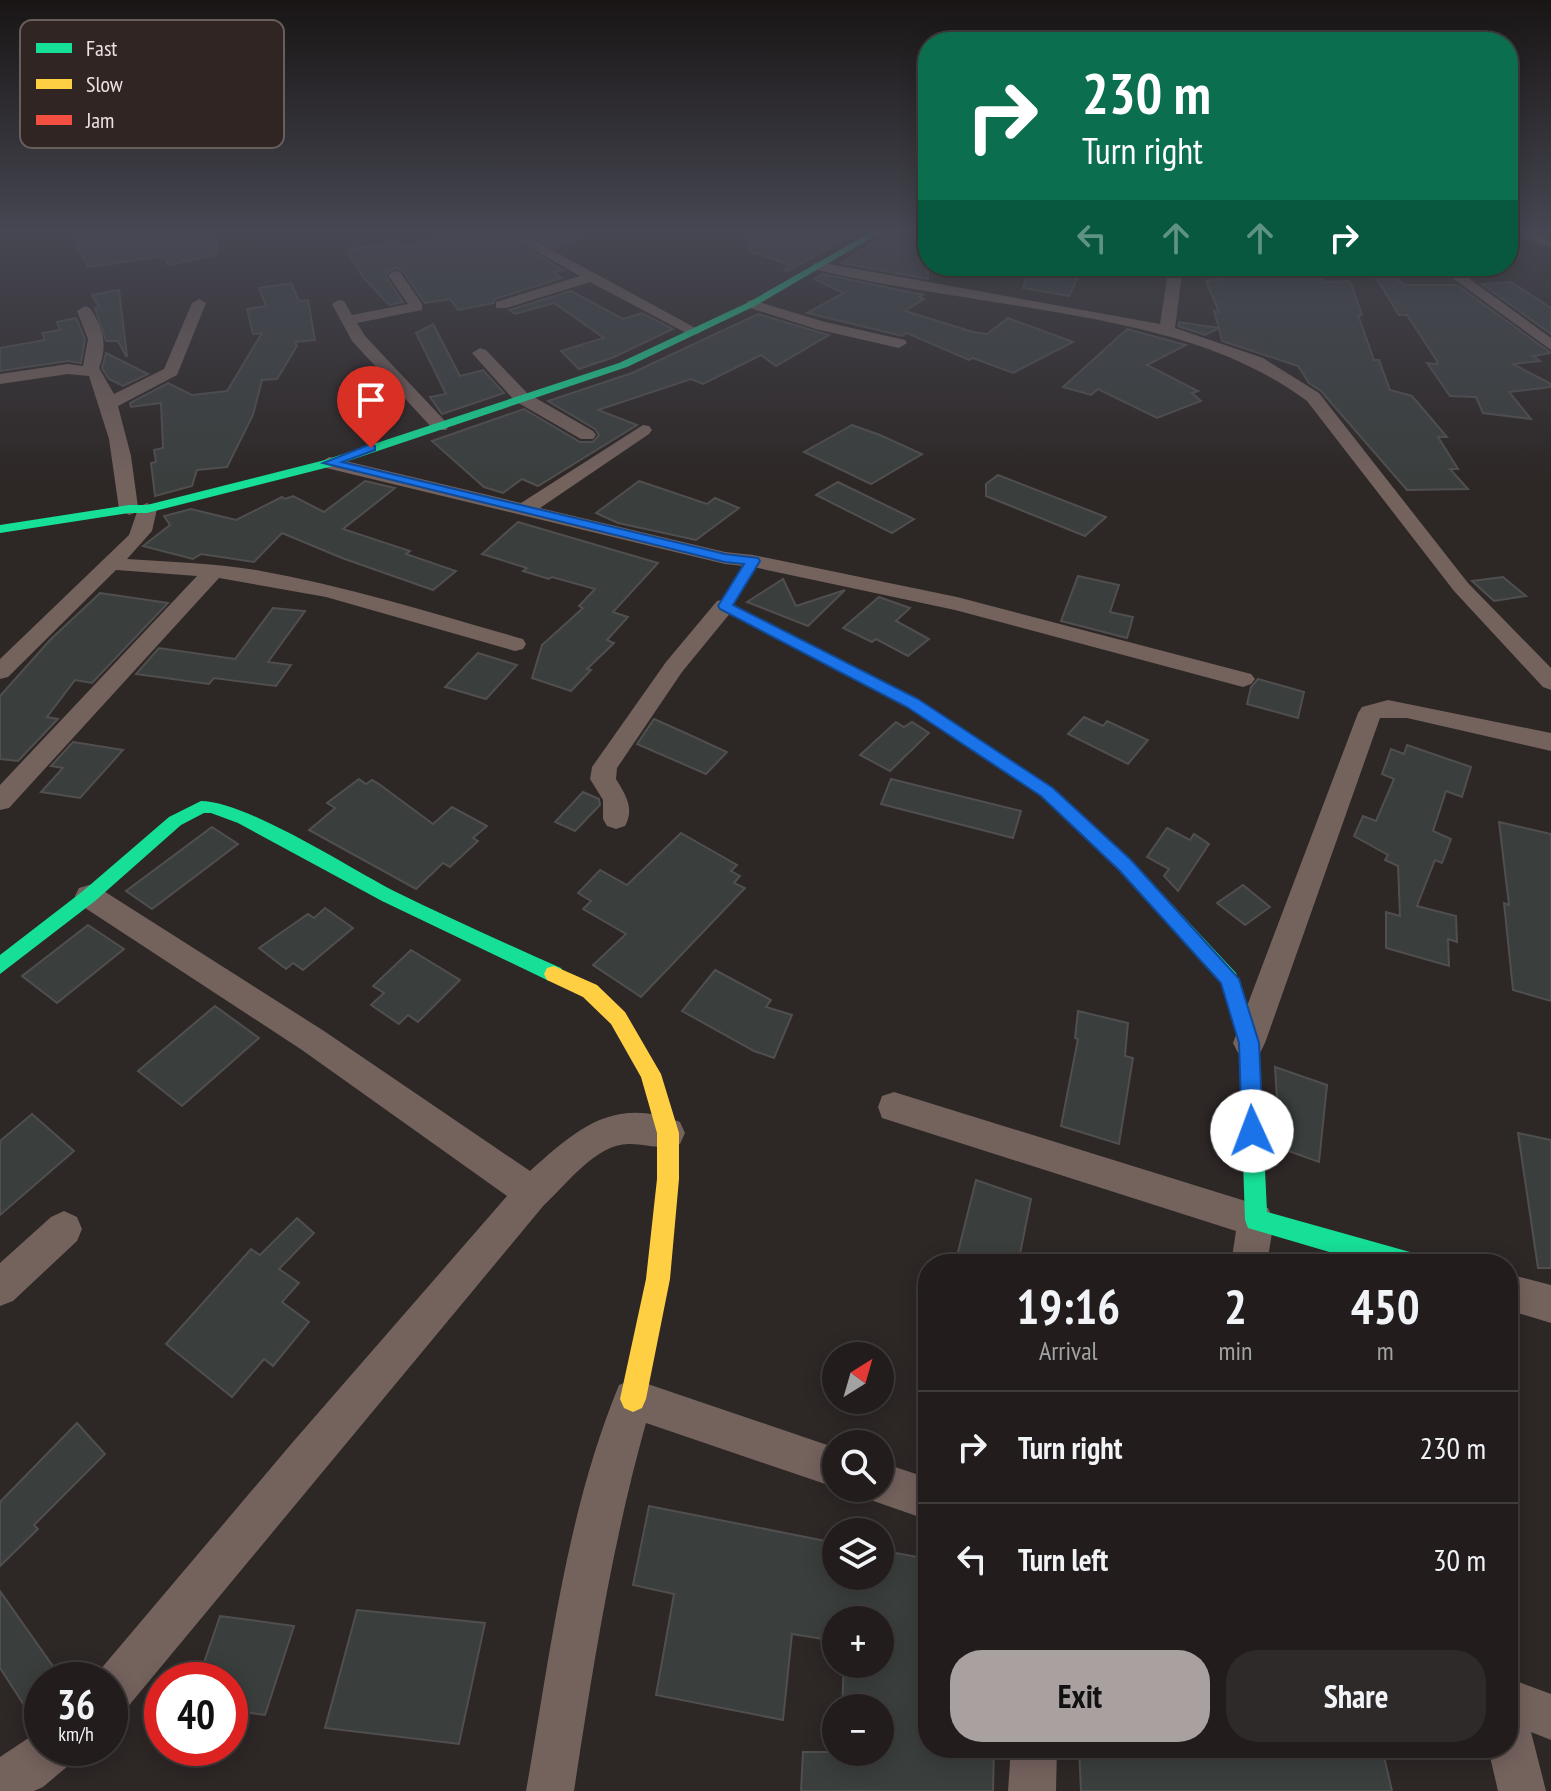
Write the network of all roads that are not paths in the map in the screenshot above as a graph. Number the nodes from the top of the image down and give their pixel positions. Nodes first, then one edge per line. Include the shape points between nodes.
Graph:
1 (87, 315) edge
2 (194, 315) edge
3 (345, 315) edge
4 (377, 315) edge
5 (662, 315) edge
6 (729, 315) edge
7 (785, 315) edge
8 (1091, 315) edge
9 (1169, 315) edge
10 (1509, 315) edge
11 (348, 320) junction
12 (1167, 330) junction
13 (693, 331) junction
14 (899, 343) dead end
15 (1551, 345) edge
16 (480, 353) dead end
17 (90, 369) junction
18 (0, 379) edge
19 (521, 397) junction
20 (108, 404) junction
21 (440, 426) junction
22 (643, 430) dead end
23 (587, 435) dead end
24 (329, 463) junction
25 (138, 509) junction
26 (525, 509) junction
27 (0, 529) edge
28 (753, 561) junction
29 (113, 564) junction
30 (214, 571) junction
31 (725, 606) junction
32 (515, 644) dead end
33 (0, 672) edge
34 (1243, 679) dead end
35 (1551, 682) edge
36 (1551, 742) edge
37 (0, 801) edge
38 (616, 819) dead end
39 (89, 896) junction
40 (0, 966) edge
41 (1249, 1043) junction
42 (894, 1107) dead end
43 (668, 1133) junction
44 (532, 1193) junction
45 (1256, 1220) junction
46 (64, 1229) dead end
47 (1251, 1254) edge
48 (1375, 1254) edge
49 (0, 1288) edge
50 (1518, 1295) edge
51 (1551, 1304) edge
52 (633, 1399) junction
53 (822, 1463) edge
54 (894, 1488) edge
55 (918, 1496) edge
56 (128, 1671) edge
57 (1518, 1705) edge
58 (1551, 1717) edge
59 (1034, 1758) edge
60 (1514, 1758) edge
61 (550, 1791) edge
62 (1032, 1791) edge
63 (1522, 1791) edge

1 - 17 street via 96,327
2 - 20 street via 171,372
3 - 11 street
4 - 11 street
5 - 13 street
6 - 13 street
7 - 14 street
8 - 12 street
9 - 12 street
10 - 15 street
11 - 21 street via 358,338
12 - 35 street via 1262,362 1313,397 1461,587
13 - 19 street via 623,365
16 - 19 street
17 - 18 street
17 - 20 street
19 - 21 street
19 - 23 street
20 - 25 street
21 - 24 street
22 - 26 street
24 - 25 street
24 - 26 street
25 - 27 street
25 - 29 street via 142,531
26 - 28 street
28 - 31 street
28 - 34 street via 957,604
29 - 30 street
29 - 33 street
30 - 32 street via 346,598
30 - 37 street
31 - 38 street via 674,667 605,767 603,779 616,800
31 - 41 street via 904,698 1047,792 1125,865 1229,979
36 - 41 street via 1407,710 1370,713
39 - 40 street
39 - 43 street via 175,821 201,807 224,809 608,1004 640,1053
39 - 44 street via 233,985
41 - 45 street
42 - 45 street
43 - 44 street via 628,1128 605,1132
43 - 52 street via 661,1274
44 - 56 street
45 - 47 street
45 - 48 street
46 - 49 street
50 - 51 street
52 - 53 street
52 - 61 street via 603,1501 579,1613
54 - 55 street
57 - 58 street
59 - 62 street
60 - 63 street

